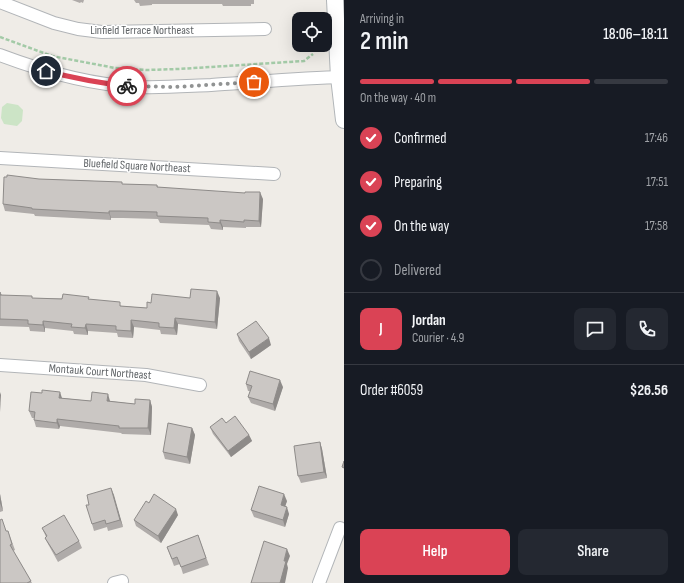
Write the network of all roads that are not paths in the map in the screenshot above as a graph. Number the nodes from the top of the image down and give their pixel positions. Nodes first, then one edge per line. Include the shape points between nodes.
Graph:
1 (335, 0) edge
2 (0, 2) edge
3 (265, 29) dead end
4 (0, 55) edge
5 (342, 77) edge
6 (344, 120) edge
7 (0, 158) edge
8 (274, 174) dead end
9 (0, 365) edge
10 (200, 385) dead end
11 (340, 528) dead end
12 (319, 583) edge

1 - 5 main road
2 - 3 street, Linfield Terrace Northeast via 54,23 102,32
4 - 5 street via 34,68 69,77 138,87
5 - 6 main road
7 - 8 street, Bluefield Square Northeast
9 - 10 street, Montauk Court Northeast via 146,375
11 - 12 street

